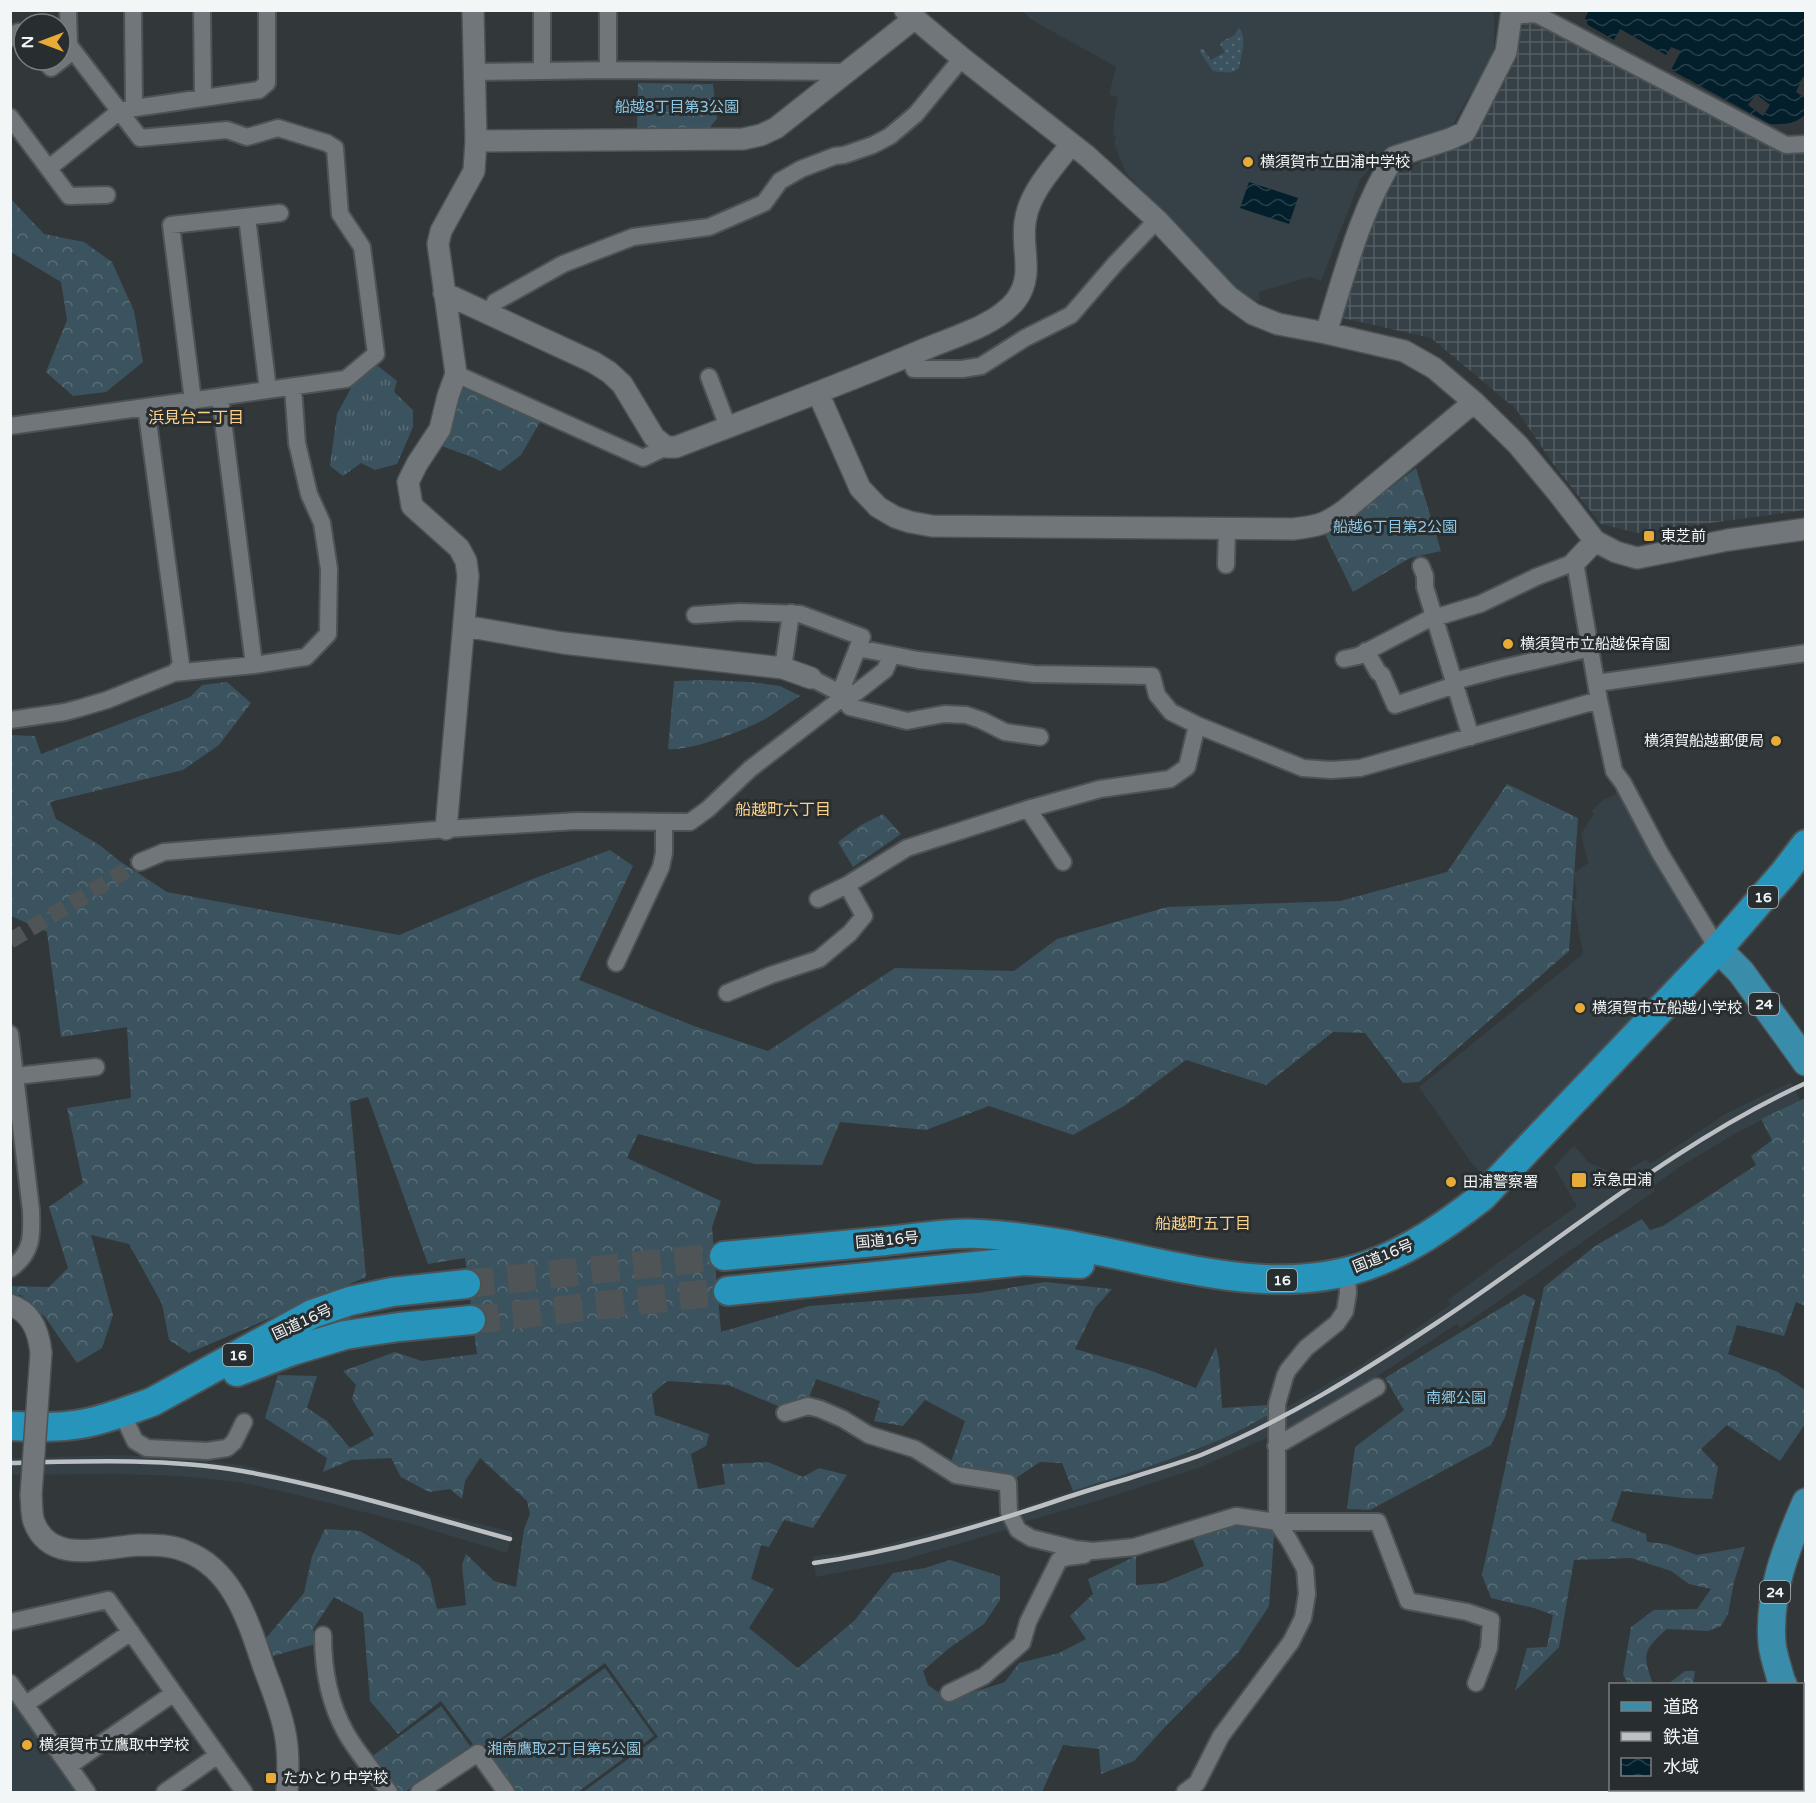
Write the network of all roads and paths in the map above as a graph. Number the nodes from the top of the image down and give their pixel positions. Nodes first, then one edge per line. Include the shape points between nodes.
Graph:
1 (68, 10) edge
2 (133, 10) edge
3 (202, 10) edge
4 (267, 10) edge
5 (473, 10) edge
6 (542, 10) edge
7 (608, 10) edge
8 (1512, 13) edge
9 (910, 14) edge
10 (73, 51) joint
11 (962, 58) junction
12 (608, 70) junction
13 (542, 71) junction
14 (473, 72) junction
15 (848, 72) junction
16 (203, 97) junction
17 (127, 109) junction
18 (10, 117) edge
19 (476, 141) junction
20 (1071, 144) junction
21 (1806, 144) edge
22 (49, 168) junction
23 (107, 195) dead end
24 (280, 213) dead end
25 (247, 217) junction
26 (1157, 220) junction
27 (444, 293) junction
28 (489, 314) junction
29 (1326, 333) junction
30 (909, 356) junction
31 (456, 374) junction
32 (709, 377) dead end
33 (293, 387) junction
34 (268, 390) junction
35 (818, 393) junction
36 (220, 397) junction
37 (194, 401) junction
38 (1474, 402) junction
39 (146, 407) junction
40 (10, 426) edge
41 (728, 427) junction
42 (666, 447) junction
43 (1227, 528) junction
44 (1806, 529) edge
45 (1595, 541) junction
46 (1575, 562) junction
47 (1226, 565) dead end
48 (1421, 566) dead end
49 (791, 613) junction
50 (695, 615) dead end
51 (1436, 617) junction
52 (464, 626) junction
53 (858, 648) junction
54 (1590, 648) junction
55 (1366, 651) junction
56 (1806, 653) edge
57 (891, 656) junction
58 (1344, 659) dead end
59 (254, 665) junction
60 (783, 668) junction
61 (174, 673) junction
62 (811, 678) joint
63 (1455, 683) junction
64 (1598, 692) junction
65 (841, 695) junction
66 (10, 720) edge
67 (1197, 725) junction
68 (1040, 737) dead end
69 (1471, 737) junction
70 (1028, 809) junction
71 (664, 824) junction
72 (446, 829) junction
73 (1806, 844) edge
74 (140, 862) tunnel mouth
75 (1063, 862) dead end
76 (1806, 869) edge
77 (848, 885) junction
78 (818, 899) dead end
79 (1723, 955) junction
80 (616, 963) dead end
81 (727, 993) dead end
82 (10, 1034) edge
83 (1806, 1062) edge
84 (96, 1066) dead end
85 (16, 1076) junction
86 (848, 1244) junction
87 (813, 1248) junction
88 (724, 1256) tunnel mouth
89 (10, 1269) edge
90 (1347, 1277) junction
91 (857, 1278) junction
92 (821, 1282) junction
93 (466, 1284) tunnel mouth
94 (728, 1291) tunnel mouth
95 (10, 1305) edge
96 (471, 1320) tunnel mouth
97 (1377, 1387) dead end
98 (785, 1413) dead end
99 (244, 1422) dead end
100 (127, 1424) junction
101 (10, 1426) edge
102 (10, 1440) edge
103 (1276, 1446) junction
104 (1806, 1502) edge
105 (1277, 1522) junction
106 (1093, 1551) junction
107 (10, 1622) edge
108 (131, 1632) junction
109 (323, 1635) dead end
110 (10, 1683) edge
111 (1476, 1683) dead end
112 (1782, 1683) edge
113 (174, 1693) junction
114 (949, 1693) dead end
115 (26, 1704) junction
116 (218, 1755) junction
117 (69, 1766) junction
118 (87, 1792) edge
119 (165, 1792) edge
120 (244, 1792) edge
121 (287, 1792) edge
122 (390, 1792) edge
123 (419, 1792) edge
124 (506, 1792) edge
125 (1185, 1792) edge

1 - 10 street via 69,45
2 - 17 street
3 - 16 street
4 - 16 street via 267,83 259,90
5 - 14 street
6 - 13 street
7 - 12 street
8 - 21 street via 1536,14 1786,145
8 - 29 street via 1506,52 1465,132 1394,157 1382,175 1367,205
9 - 11 street
9 - 15 street
10 - 17 street
11 - 20 street
11 - 28 street via 916,114 890,136 801,170 780,181 764,203 710,227 633,237 563,264 495,302
12 - 13 street
12 - 15 street
13 - 14 street
14 - 19 street
15 - 19 street via 776,128 744,139
16 - 17 street
17 - 22 street
17 - 33 street via 140,138 227,130 247,137 278,128 327,142 335,148 340,214 362,248 376,354 346,379
18 - 22 street
19 - 27 street via 474,171 441,231 438,244
20 - 26 street
20 - 30 street via 1042,182 1026,215 1027,260 1024,287 1017,298 1007,310 987,322
22 - 23 street via 69,196
24 - 25 street
25 - 34 street
25 - 37 street via 171,225
26 - 29 street via 1228,296 1253,314 1278,324
26 - 30 street via 1071,315 981,366 914,369
27 - 28 street
27 - 31 street
28 - 42 street via 609,372 622,384 654,437
29 - 38 street via 1404,351 1434,368
30 - 35 street
31 - 42 street via 643,458
31 - 52 street via 440,429 408,482 412,506 459,548 466,561
32 - 41 street
33 - 34 street
33 - 59 street via 297,443 309,494 322,523 329,569 328,634 306,657
34 - 36 street
35 - 41 street
35 - 43 street via 860,488 878,507 910,522 932,526
36 - 37 street
36 - 59 street
37 - 39 street
38 - 43 street via 1328,522 1293,529
38 - 45 street via 1518,445
39 - 40 street
39 - 61 street via 181,665
41 - 42 street via 676,447
43 - 47 street
44 - 45 street via 1637,558
45 - 46 street
46 - 51 street via 1480,604
46 - 54 street
48 - 51 street
49 - 50 street
49 - 53 street via 862,638
49 - 60 street
51 - 55 street
51 - 63 street
52 - 60 street via 563,643
52 - 72 street
53 - 57 street
53 - 65 street
54 - 63 street
54 - 64 street
55 - 58 street
55 - 63 street via 1395,705
56 - 64 street
57 - 65 street via 885,670 857,692
57 - 67 street via 1034,674 1152,676 1157,695 1171,712
59 - 61 street
60 - 62 street
61 - 66 street via 80,708
62 - 65 street
63 - 69 street
64 - 69 street
64 - 79 street via 1614,771
65 - 68 street via 850,706 907,721 944,714 966,715 1005,732
65 - 71 street via 750,769 708,809 690,822
67 - 69 street via 1303,768 1331,770 1360,768
67 - 70 street via 1186,766 1170,779 1100,789
70 - 75 street
70 - 77 street via 907,848
71 - 72 street via 577,821
71 - 80 street via 661,867
72 - 74 street via 164,852
73 - 79 highway, 国道16号 / 16
76 - 79 highway, 国道16号 / 16
77 - 78 street
77 - 81 street via 864,916 850,933 819,959
79 - 83 main road, 24 via 1741,972
79 - 90 highway, 国道16号 / 16 via 1482,1197 1410,1246
82 - 85 street
84 - 85 street
85 - 89 street via 32,1234 28,1249
86 - 87 highway, 国道16号 / 16
86 - 90 highway, 国道16号 / 16 via 979,1234 1030,1239 1246,1279
86 - 91 highway via 843,1250 843,1265
87 - 88 highway, 国道16号 / 16
87 - 92 highway via 824,1251 829,1258
90 - 91 highway, 国道16号 / 16 via 1330,1289 1288,1294 1234,1292 1056,1261
90 - 103 street via 1345,1311 1306,1348 1285,1376 1277,1404
91 - 92 highway, 国道16号 / 16
92 - 94 highway, 国道16号 / 16
93 - 101 highway, 国道16号 / 16 via 350,1300 312,1314 152,1402 125,1412 81,1424
95 - 121 street, bridge via 35,1325 40,1339 32,1495 33,1520 38,1530 52,1544 73,1551 166,1545 208,1563 241,1605 271,1687 285,1732
96 - 100 highway, 国道16号 / 16 via 345,1335 246,1367 155,1414
97 - 103 street
98 - 106 street via 808,1406 820,1409 869,1436 915,1449 956,1475 1008,1483 1009,1512 1018,1530 1031,1538
99 - 100 street via 227,1448 207,1451 147,1448 135,1441
100 - 102 highway, 国道16号 / 16 via 58,1440
103 - 105 street
104 - 112 main road, 24 via 1777,1577 1771,1612 1772,1645
105 - 106 street via 1236,1515 1134,1547
105 - 111 street via 1378,1522 1408,1601 1491,1620 1489,1648
105 - 125 street via 1305,1569 1307,1594 1303,1618 1291,1642 1221,1736 1197,1783
106 - 114 street via 1059,1560 1028,1622 1022,1643 984,1676
107 - 108 street via 108,1600
108 - 113 street
108 - 115 street
109 - 122 street via 323,1661 334,1707 346,1734
110 - 115 street
113 - 116 street
113 - 117 street
115 - 117 street
116 - 119 street
116 - 120 street
117 - 118 street
123 - 124 street via 477,1753

